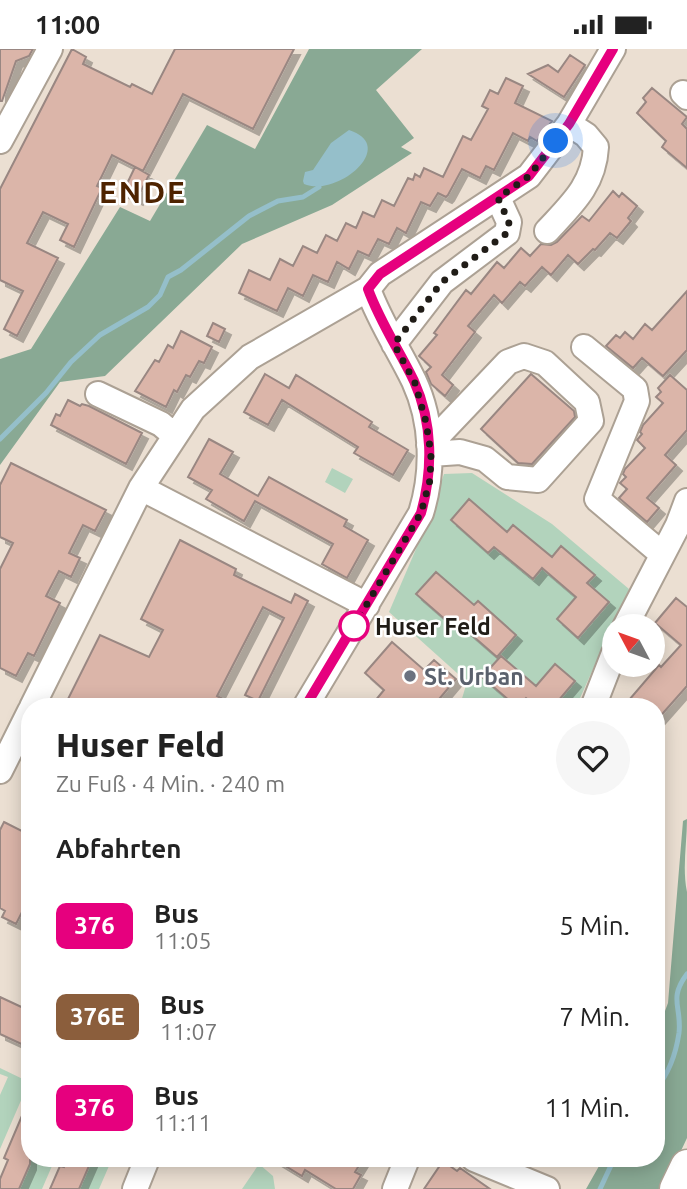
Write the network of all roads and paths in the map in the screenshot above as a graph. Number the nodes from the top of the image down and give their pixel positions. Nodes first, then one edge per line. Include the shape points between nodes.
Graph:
1 (50, 49) edge
2 (613, 49) edge
3 (569, 124) junction
4 (0, 141) edge
5 (498, 198) junction
6 (547, 231) dead end
7 (368, 289) junction
8 (394, 344) junction
9 (583, 347) dead end
10 (98, 394) dead end
11 (175, 436) junction
12 (430, 450) junction
13 (141, 488) junction
14 (687, 501) edge
15 (682, 529) edge
16 (662, 554) junction
17 (367, 605) junction
18 (632, 614) edge
19 (605, 677) edge
20 (36, 698) edge
21 (310, 698) edge
22 (596, 698) edge
23 (21, 729) edge
24 (0, 771) edge
25 (687, 1166) edge
26 (144, 1167) edge
27 (404, 1167) edge
28 (493, 1167) edge
29 (135, 1189) edge
30 (395, 1189) edge
31 (547, 1189) edge
32 (676, 1189) edge

1 - 4 street
2 - 3 street
3 - 5 street via 529,176
3 - 6 street via 596,147 595,167 581,194
5 - 7 street via 380,274
5 - 8 street via 509,222 507,233 442,282
7 - 8 street
7 - 11 street via 250,357 193,409
8 - 12 street via 415,383
9 - 16 street via 635,389 637,401 597,499
10 - 11 street via 161,424
11 - 13 street
12 - 12 street via 508,362 524,356 545,363 587,402 591,421 538,480 508,477 485,459 460,452
12 - 17 street via 430,480 421,513
13 - 17 street
13 - 20 street
14 - 15 street
15 - 16 street
16 - 18 street
17 - 21 street
19 - 22 street
23 - 24 street
25 - 32 main road
26 - 29 street
27 - 30 street
28 - 31 street

